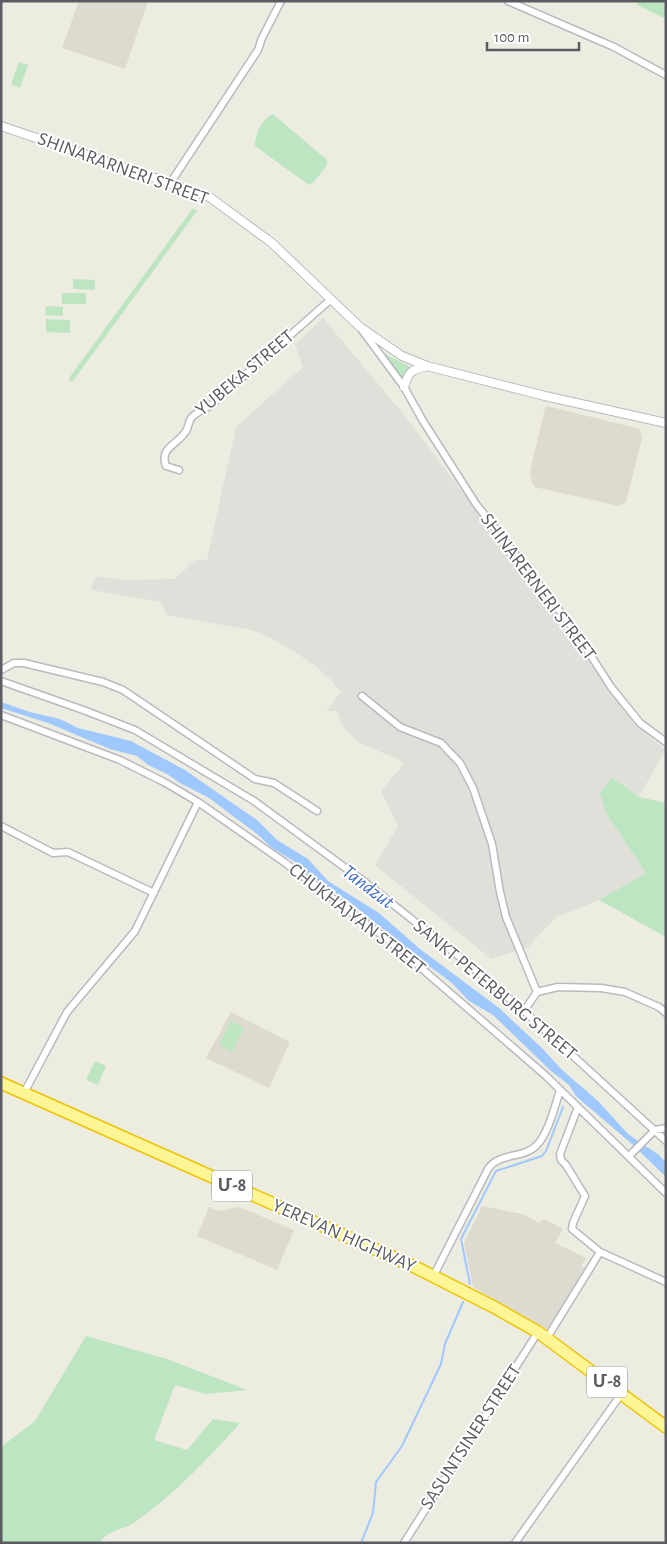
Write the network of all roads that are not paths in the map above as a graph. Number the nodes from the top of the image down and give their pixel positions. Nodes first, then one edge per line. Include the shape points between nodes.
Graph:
1 (281, 1) edge
2 (508, 1) edge
3 (666, 75) edge
4 (1, 126) edge
5 (171, 182) junction
6 (330, 300) junction
7 (360, 327) junction
8 (427, 366) junction
9 (404, 387) junction
10 (666, 423) edge
11 (179, 470) dead end
12 (1, 670) edge
13 (1, 681) edge
14 (362, 696) dead end
15 (1, 715) edge
16 (666, 742) edge
17 (198, 802) junction
18 (317, 811) dead end
19 (1, 826) edge
20 (154, 893) junction
21 (537, 992) junction
22 (524, 1011) junction
23 (666, 1012) edge
24 (1, 1083) edge
25 (560, 1090) junction
26 (24, 1093) junction
27 (578, 1107) junction
28 (666, 1128) edge
29 (655, 1130) junction
30 (666, 1141) edge
31 (631, 1154) junction
32 (666, 1193) edge
33 (600, 1252) junction
34 (433, 1276) junction
35 (666, 1282) edge
36 (542, 1335) junction
37 (622, 1393) junction
38 (666, 1427) edge
39 (404, 1543) edge
40 (515, 1543) edge

1 - 5 street via 258,50
2 - 3 street via 614,47
4 - 5 street, SHINARARNERI STREET
5 - 6 street, SHINARARNERI STREET via 208,196 272,243
6 - 7 street, SHINARARNERI STREET
6 - 11 street, YUBEKA STREET via 210,406 192,416 187,431 165,452 163,459 166,466
7 - 8 street, SHINARARNERI STREET via 402,356
7 - 9 street, SHINARERNERI STREET
8 - 9 street via 411,372
8 - 10 street, SHINARARNERI STREET
9 - 16 street, SHINARERNERI STREET via 476,504 573,628 611,687 640,723
12 - 18 street via 14,662 24,663 112,684 255,779 274,783
13 - 22 street, SANKT PETERBURG STREET via 135,730 254,801 373,889
14 - 21 street via 400,727 441,743 460,763 473,788 492,844 506,917
15 - 17 street, CHUKHAJYAN STREET via 120,760
17 - 20 street
17 - 25 street, CHUKHAJYAN STREET via 391,942
19 - 20 street via 53,853 68,852
20 - 26 street via 135,931 67,1012
21 - 22 street
21 - 23 street via 558,986 607,989 625,992
22 - 29 street, SANKT PETERBURG STREET
24 - 26 highway, YEREVAN HIGHWAY / Մ-8
25 - 27 street, CHUKHAJYAN STREET
25 - 34 street via 536,1146 495,1161 488,1169
26 - 34 highway, YEREVAN HIGHWAY / Մ-8
27 - 31 street, CHUKHAJYAN STREET
27 - 33 street via 560,1160 585,1196 572,1229
28 - 29 street
29 - 30 street, SANKT PETERBURG STREET
29 - 31 street
31 - 32 street, CHUKHAJYAN STREET
33 - 35 street
33 - 36 street, SASUNTSINER STREET
34 - 36 highway, YEREVAN HIGHWAY / Մ-8
36 - 37 highway, YEREVAN HIGHWAY / Մ-8
36 - 39 street, SASUNTSINER STREET
37 - 38 highway, YEREVAN HIGHWAY / Մ-8
37 - 40 street

